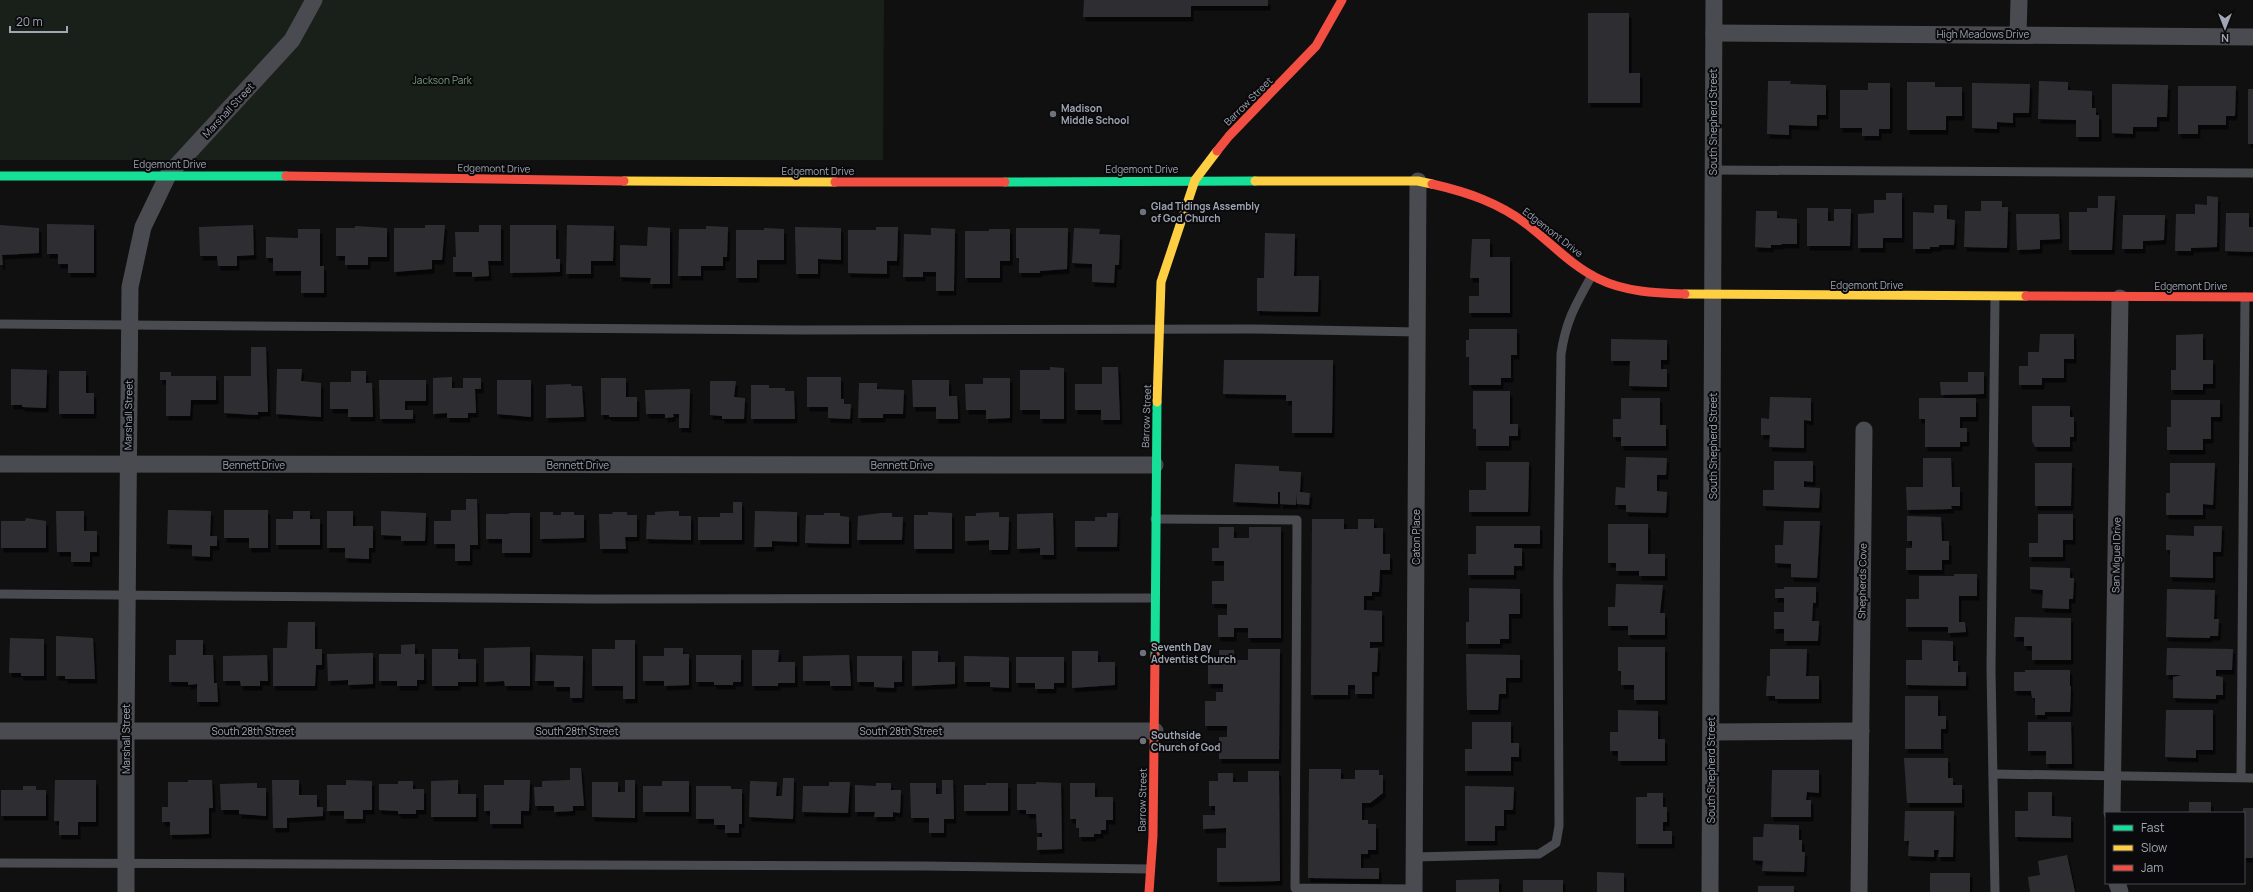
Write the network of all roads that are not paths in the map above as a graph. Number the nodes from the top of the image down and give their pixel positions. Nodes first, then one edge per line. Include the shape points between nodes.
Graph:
1 (314, 0) edge
2 (1714, 0) edge
3 (2019, 0) edge
4 (1338, 2) edge
5 (1714, 33) junction
6 (2018, 35) junction
7 (2253, 37) edge
8 (1712, 170) junction
9 (2253, 172) edge
10 (168, 175) junction
11 (0, 176) edge
12 (1195, 180) junction
13 (1418, 181) junction
14 (1592, 275) junction
15 (1713, 295) junction
16 (1995, 297) junction
17 (2249, 297) edge
18 (2120, 298) junction
19 (0, 324) edge
20 (129, 326) junction
21 (1160, 330) junction
22 (1418, 332) junction
23 (1864, 430) dead end
24 (0, 464) edge
25 (128, 465) junction
26 (1155, 465) junction
27 (1155, 519) junction
28 (0, 594) edge
29 (127, 595) junction
30 (1155, 598) junction
31 (0, 731) edge
32 (126, 731) junction
33 (1155, 731) junction
34 (1861, 731) junction
35 (1712, 732) junction
36 (1993, 774) junction
37 (2113, 776) junction
38 (2242, 777) junction
39 (2253, 778) edge
40 (2112, 812) edge
41 (1414, 856) junction
42 (0, 863) edge
43 (126, 863) junction
44 (1150, 869) junction
45 (1414, 890) edge
46 (126, 892) edge
47 (1149, 892) edge
48 (1710, 892) edge
49 (1860, 892) edge
50 (1995, 892) edge

1 - 10 street, Marshall Street via 292,40
2 - 5 street, South Shepherd Street
3 - 6 street
4 - 12 street, Barrow Street via 1316,46 1229,136
5 - 6 street, High Meadows Drive
5 - 8 street, South Shepherd Street
6 - 7 street, High Meadows Drive
8 - 9 lane
8 - 15 street, South Shepherd Street
10 - 11 street, Edgemont Drive
10 - 12 street, Edgemont Drive via 724,182
10 - 20 street, Marshall Street via 143,227 130,287
12 - 13 street, Edgemont Drive
12 - 21 street, Barrow Street via 1176,230 1161,282
13 - 14 street, Edgemont Drive via 1455,188 1487,199 1521,219 1560,253
13 - 22 street, Caton Place
14 - 15 street, Edgemont Drive via 1634,291
14 - 41 lane via 1564,330 1562,354 1558,582 1559,826 1556,843 1539,854
15 - 16 street, Edgemont Drive
15 - 35 street, South Shepherd Street
16 - 18 street, Edgemont Drive
16 - 36 lane
17 - 18 street, Edgemont Drive
17 - 38 lane
18 - 37 street, San Miguel Drive
19 - 20 lane
20 - 21 lane
20 - 25 street, Marshall Street
21 - 22 lane
21 - 26 street, Barrow Street
22 - 41 street, Caton Place
23 - 34 street, Shepherds Cove
24 - 25 street, Bennett Drive
25 - 26 street, Bennett Drive
25 - 29 street, Marshall Street
26 - 27 street, Barrow Street
27 - 30 street, Barrow Street
27 - 45 lane via 1298,520 1295,888
28 - 29 lane
29 - 30 lane via 593,599
29 - 32 street, Marshall Street
30 - 33 street, Barrow Street
31 - 32 street, South 28th Street
32 - 33 street, South 28th Street
32 - 43 street, Marshall Street
33 - 44 street, Barrow Street
34 - 35 street
34 - 49 street, Shepherds Cove
35 - 48 street, South Shepherd Street
36 - 37 lane
36 - 50 lane
37 - 38 lane
37 - 40 street, San Miguel Drive
38 - 39 lane
41 - 45 street, Caton Place
42 - 43 lane
43 - 44 lane
43 - 46 street, Marshall Street
44 - 47 street, Barrow Street

